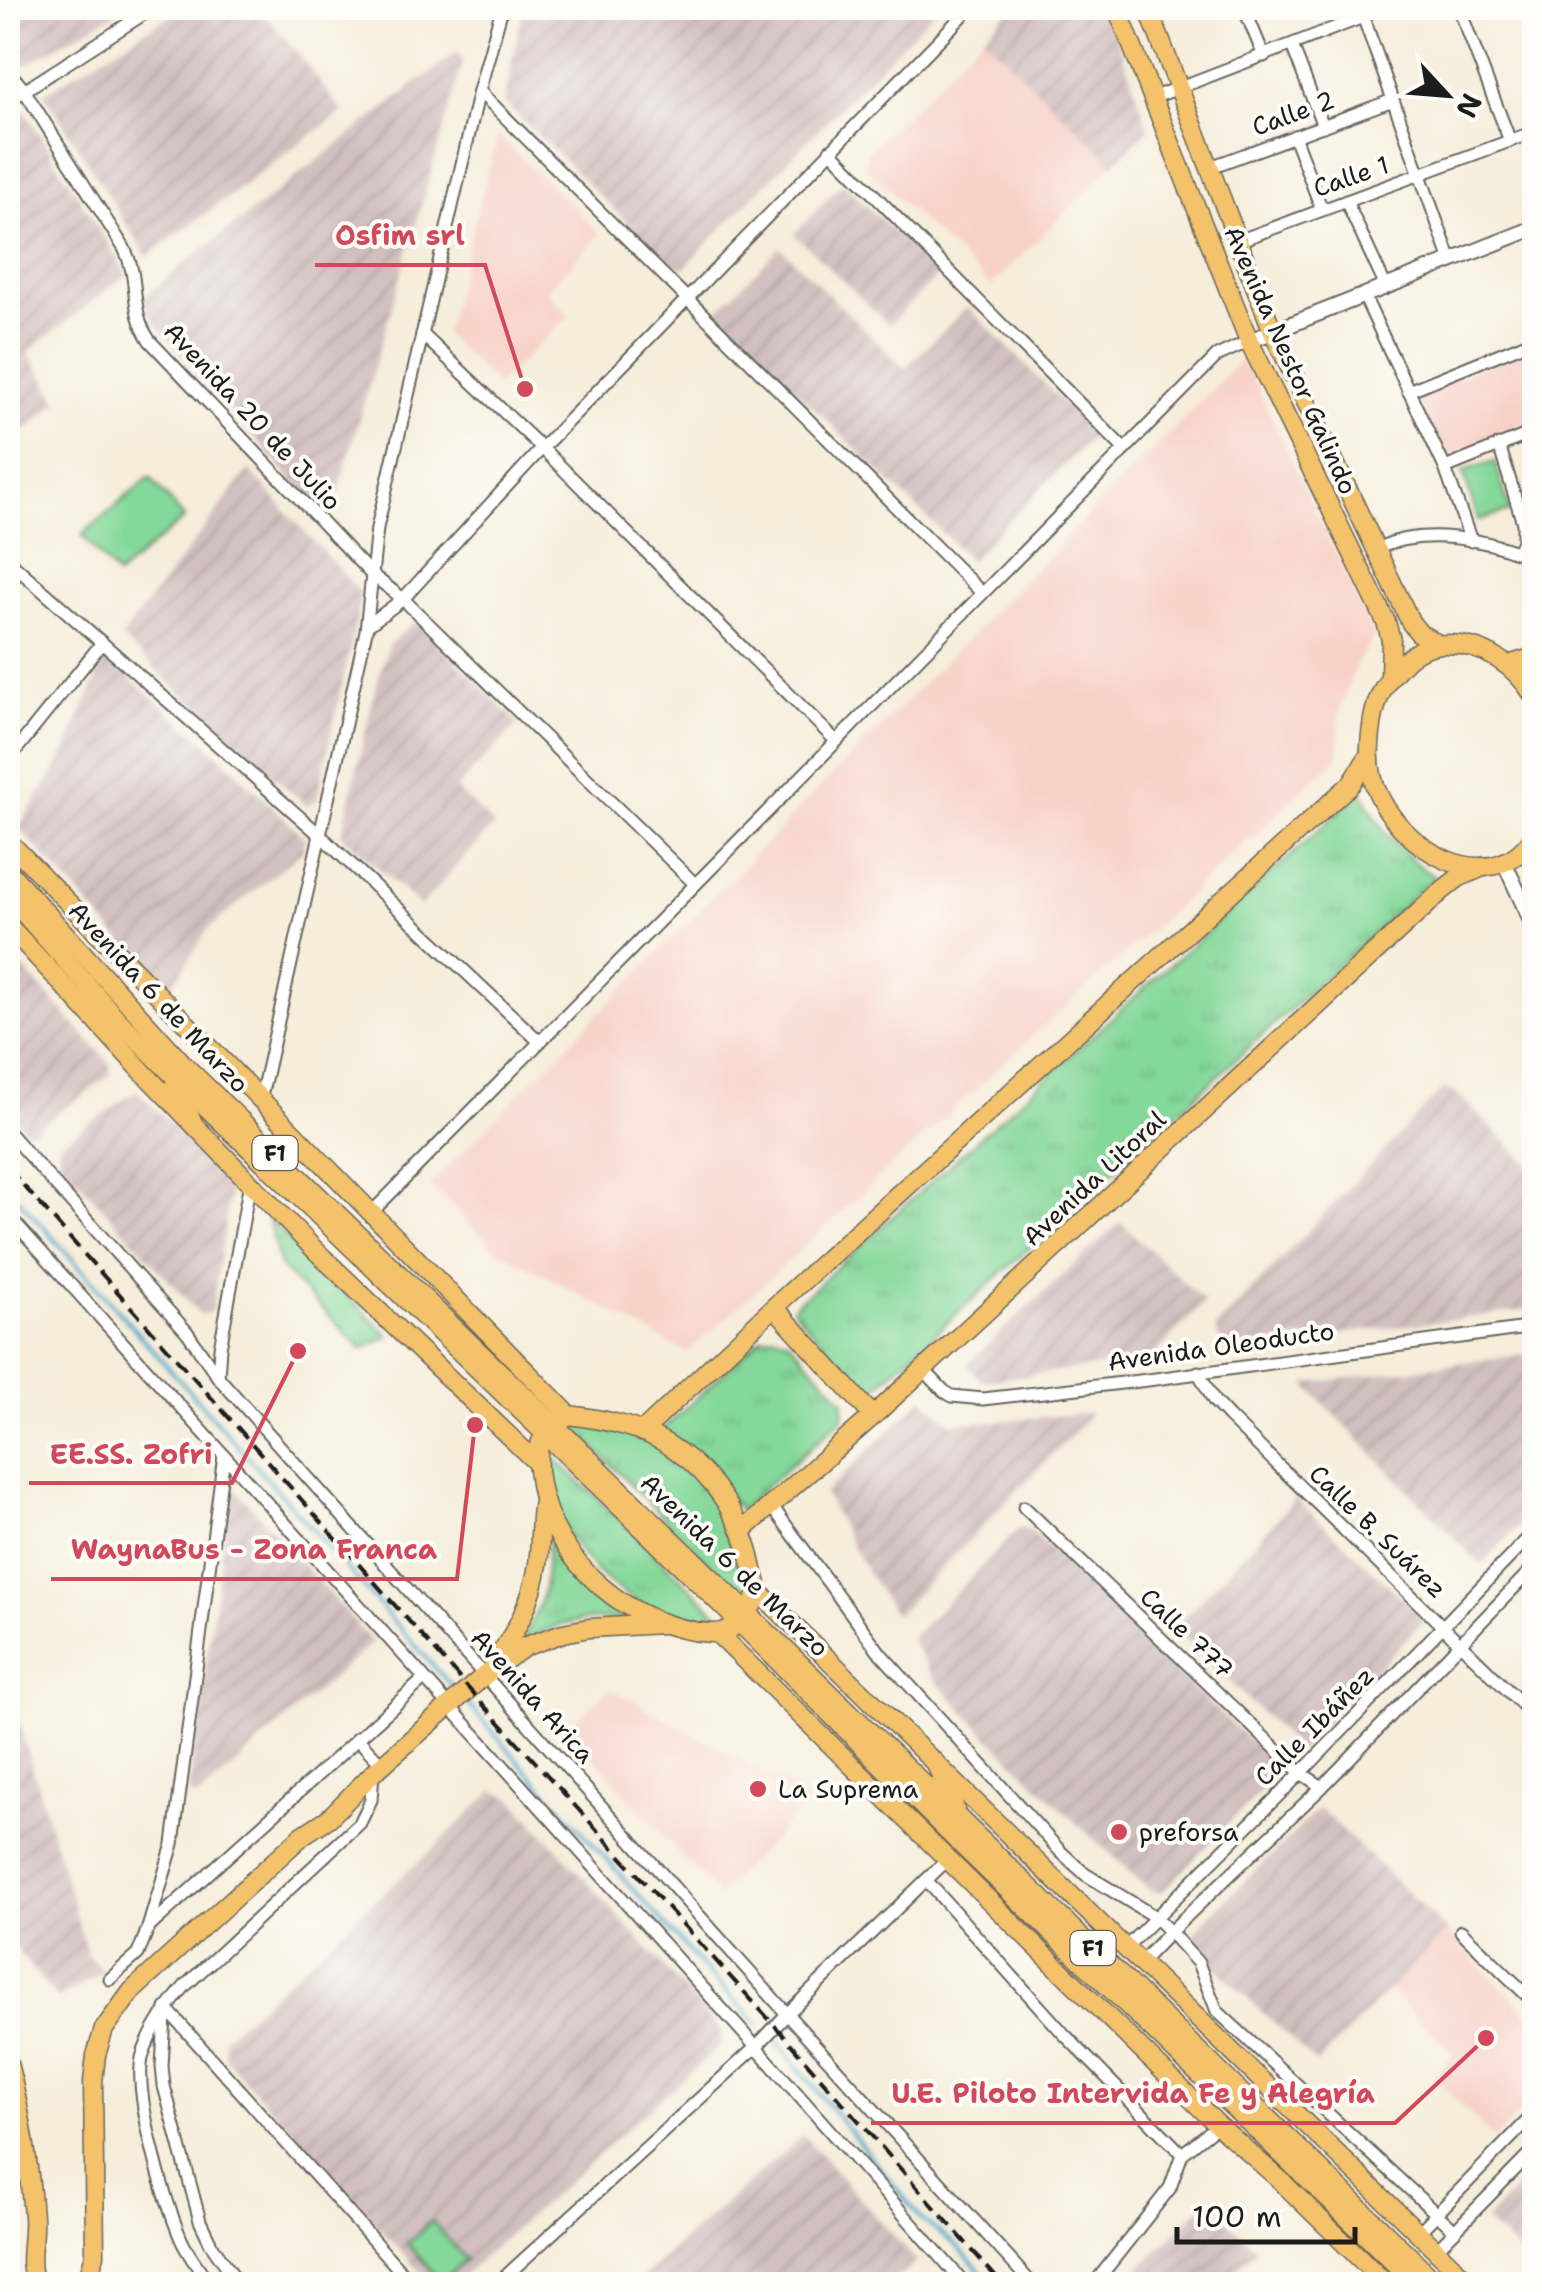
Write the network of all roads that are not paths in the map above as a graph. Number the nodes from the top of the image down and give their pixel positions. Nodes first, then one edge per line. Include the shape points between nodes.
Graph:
1 (153, 8) edge
2 (502, 8) edge
3 (970, 8) edge
4 (1117, 8) edge
5 (1151, 8) edge
6 (1244, 8) edge
7 (1460, 8) edge
8 (1362, 12) edge
9 (1292, 45) junction
10 (1264, 56) junction
11 (8, 70) edge
12 (1178, 88) junction
13 (24, 90) junction
14 (478, 91) junction
15 (1152, 98) junction
16 (1394, 100) junction
17 (8, 102) edge
18 (1322, 126) junction
19 (1534, 132) edge
20 (1294, 136) junction
21 (1510, 141) junction
22 (830, 150) junction
23 (1208, 168) junction
24 (1420, 176) junction
25 (1346, 201) junction
26 (1322, 210) junction
27 (1534, 228) edge
28 (1238, 241) junction
29 (1451, 261) junction
30 (1386, 287) junction
31 (1364, 296) junction
32 (686, 300) junction
33 (1273, 332) junction
34 (422, 334) junction
35 (1534, 340) edge
36 (1249, 341) junction
37 (1408, 391) junction
38 (1534, 432) edge
39 (1499, 445) junction
40 (542, 448) junction
41 (1124, 449) junction
42 (1445, 468) junction
43 (1471, 541) junction
44 (1376, 549) junction
45 (1518, 552) junction
46 (8, 560) edge
47 (1534, 560) edge
48 (372, 574) junction
49 (982, 594) junction
50 (403, 599) junction
51 (367, 626) junction
52 (102, 644) junction
53 (1438, 644) junction
54 (1534, 658) edge
55 (1508, 665) junction
56 (1390, 677) junction
57 (1534, 696) edge
58 (836, 741) junction
59 (1368, 758) junction
60 (8, 760) edge
61 (320, 836) junction
62 (1534, 836) edge
63 (8, 841) edge
64 (1504, 862) junction
65 (1482, 867) junction
66 (8, 870) edge
67 (695, 884) junction
68 (8, 896) edge
69 (8, 925) edge
70 (1534, 927) edge
71 (540, 1042) junction
72 (171, 1073) junction
73 (260, 1102) junction
74 (192, 1123) junction
75 (8, 1132) edge
76 (250, 1182) junction
77 (370, 1214) junction
78 (8, 1215) edge
79 (774, 1307) junction
80 (1534, 1327) edge
81 (923, 1369) junction
82 (1198, 1372) junction
83 (218, 1378) junction
84 (873, 1416) junction
85 (557, 1424) junction
86 (642, 1432) junction
87 (224, 1455) junction
88 (536, 1462) junction
89 (542, 1501) junction
90 (771, 1505) junction
91 (1024, 1507) dead end
92 (742, 1531) junction
93 (1534, 1532) edge
94 (1515, 1552) junction
95 (1534, 1569) edge
96 (758, 1591) junction
97 (743, 1617) junction
98 (663, 1624) junction
99 (1444, 1626) junction
100 (718, 1634) junction
101 (1460, 1642) junction
102 (485, 1676) junction
103 (424, 1679) junction
104 (449, 1707) junction
105 (1534, 1716) edge
106 (357, 1738) junction
107 (935, 1762) junction
108 (378, 1769) junction
109 (1301, 1773) junction
110 (1322, 1787) junction
111 (959, 1818) junction
112 (947, 1860) junction
113 (926, 1880) junction
114 (1154, 1917) junction
115 (148, 1928) junction
116 (1170, 1932) junction
117 (1461, 1932) dead end
118 (1124, 1948) junction
119 (1140, 1964) junction
120 (110, 1978) dead end
121 (1534, 2002) edge
122 (166, 2008) junction
123 (786, 2014) junction
124 (756, 2047) junction
125 (8, 2062) edge
126 (1534, 2114) edge
127 (1218, 2125) junction
128 (1534, 2150) edge
129 (1182, 2154) junction
130 (1437, 2213) junction
131 (1455, 2230) junction
132 (1418, 2233) junction
133 (1436, 2250) junction
134 (36, 2284) edge
135 (86, 2284) edge
136 (210, 2284) edge
137 (239, 2284) edge
138 (412, 2284) edge
139 (497, 2284) edge
140 (965, 2284) edge
141 (1032, 2284) edge
142 (1094, 2284) edge
143 (1386, 2284) edge
144 (1416, 2284) edge
145 (1438, 2284) edge
146 (1471, 2284) edge

1 - 13 street
2 - 14 street
3 - 22 street
4 - 15 main road, Avenida Nestor Galindo
5 - 12 main road, Avenida Nestor Galindo
6 - 10 street
7 - 21 street
8 - 9 street
8 - 16 street
9 - 10 street
9 - 18 street
10 - 12 street
11 - 13 street, Avenida 20 de Julio
12 - 15 street
12 - 23 main road, Avenida Nestor Galindo
13 - 17 street
13 - 48 street, Avenida 20 de Julio via 132,264 142,330
14 - 32 street
14 - 34 street
15 - 36 main road, Avenida Nestor Galindo
16 - 18 street, Calle 2
16 - 24 street
18 - 20 street, Calle 2
19 - 21 street, Calle 1
20 - 23 street, Calle 2
20 - 26 street
21 - 24 street, Calle 1
22 - 32 street
22 - 41 street
23 - 28 main road, Avenida Nestor Galindo
24 - 25 street, Calle 1
24 - 29 street
25 - 26 street, Calle 1
25 - 30 street
26 - 28 street, Calle 1
27 - 29 street
28 - 33 main road, Avenida Nestor Galindo
29 - 30 street
30 - 31 street
31 - 33 street
31 - 37 street
32 - 40 street
32 - 49 street
33 - 36 street
33 - 44 main road, Avenida Nestor Galindo
34 - 40 street
34 - 48 street
35 - 37 street
36 - 41 street via 1217,356
36 - 56 main road, Avenida Nestor Galindo via 1386,622
37 - 42 street
38 - 39 street
39 - 42 street
39 - 45 street via 1523,523
40 - 50 street
40 - 58 street
41 - 49 street
42 - 43 street
43 - 44 street via 1425,536
43 - 45 street
44 - 53 main road, Avenida Nestor Galindo via 1411,623
45 - 47 street
46 - 52 street
48 - 50 street, Avenida 20 de Julio
48 - 51 street
49 - 58 street
50 - 51 street
50 - 67 street, Avenida 20 de Julio
51 - 61 street
52 - 60 street
52 - 61 street
53 - 55 main road via 1480,650
53 - 56 main road via 1407,658
54 - 55 main road
55 - 57 main road
56 - 59 main road via 1373,713
58 - 67 street
59 - 65 main road via 1375,787 1398,826 1454,864
59 - 79 main road via 1351,784
61 - 71 street
61 - 73 street
62 - 64 main road
63 - 73 main road, Avenida 6 de Marzo
64 - 65 main road
64 - 70 street
65 - 81 main road, Avenida Litoral via 1443,890
66 - 85 main road, Avenida 6 de Marzo / F1 via 188,1070
67 - 71 street
68 - 72 main road, Avenida 6 de Marzo / F1
69 - 74 main road
71 - 77 street
72 - 74 main road
72 - 85 main road, Avenida 6 de Marzo / F1
73 - 77 main road, Avenida 6 de Marzo
74 - 76 main road
75 - 83 street, Avenida Arica via 187,1332
76 - 83 street
76 - 88 main road
77 - 85 main road, Avenida 6 de Marzo
78 - 87 street
79 - 84 main road
79 - 86 main road
80 - 82 street, Avenida Oleoducto
81 - 82 street, Avenida Oleoducto via 952,1396 983,1398
81 - 84 main road, Avenida Litoral
82 - 99 street, Calle B. Suárez via 1229,1417
83 - 102 street, Avenida Arica
84 - 90 main road, Avenida Litoral
85 - 86 main road via 613,1421
85 - 88 main road via 538,1445
85 - 97 main road, Avenida 6 de Marzo / F1
86 - 92 main road via 676,1450 711,1482
87 - 103 street
87 - 115 street via 173,1844
88 - 89 main road
89 - 98 main road via 574,1560 613,1596
89 - 102 main road via 538,1568 527,1606
90 - 92 main road, Avenida Litoral
90 - 114 street via 881,1654 1061,1852
91 - 109 street, Calle 777
92 - 96 main road
93 - 94 street, Calle Ibáñez
94 - 95 street
94 - 99 street, Calle Ibáñez
95 - 101 street, Calle Ibáñez
96 - 97 main road
96 - 107 main road, Avenida 6 de Marzo
97 - 100 main road
97 - 111 main road, Avenida 6 de Marzo / F1
97 - 144 main road, Avenida 6 de Marzo / F1 via 960,1844
98 - 100 main road
98 - 102 main road via 563,1633 526,1646
99 - 101 street, Calle B. Suárez
99 - 109 street, Calle Ibáñez
100 - 112 main road
101 - 105 street, Calle B. Suárez
101 - 110 street, Calle Ibáñez
102 - 104 main road
102 - 123 street, Avenida Arica
103 - 104 street
103 - 106 street
104 - 108 main road
104 - 124 street
106 - 108 street
106 - 115 street
107 - 111 main road
107 - 118 main road, Avenida 6 de Marzo
108 - 122 street via 360,1823
108 - 135 main road via 322,1811 150,1973 104,2030 93,2082 95,2254
109 - 110 street, Calle 777
109 - 114 street, Calle Ibáñez
110 - 116 street, Calle Ibáñez
111 - 145 main road, Avenida 6 de Marzo / F1
112 - 113 street
112 - 127 main road
113 - 123 street
113 - 129 street
114 - 116 street
114 - 118 street, Calle Ibáñez
115 - 120 street via 138,1954
116 - 119 street, Calle Ibáñez
116 - 130 street via 1198,1963 1217,2011
117 - 121 street
118 - 119 main road, Avenida 6 de Marzo
119 - 132 main road, Avenida 6 de Marzo
122 - 136 street via 143,2055 142,2099 168,2206 182,2243
122 - 137 street via 162,2066 169,2106 200,2221
122 - 138 street
123 - 124 street
123 - 141 street, Avenida Arica
124 - 139 street
124 - 140 street
125 - 134 main road via 30,2184
126 - 130 street
127 - 129 street
127 - 143 main road
128 - 131 street
129 - 142 street via 1170,2188
130 - 131 street
130 - 132 street
131 - 133 street
132 - 133 main road, Avenida 6 de Marzo
133 - 146 main road, Avenida 6 de Marzo

